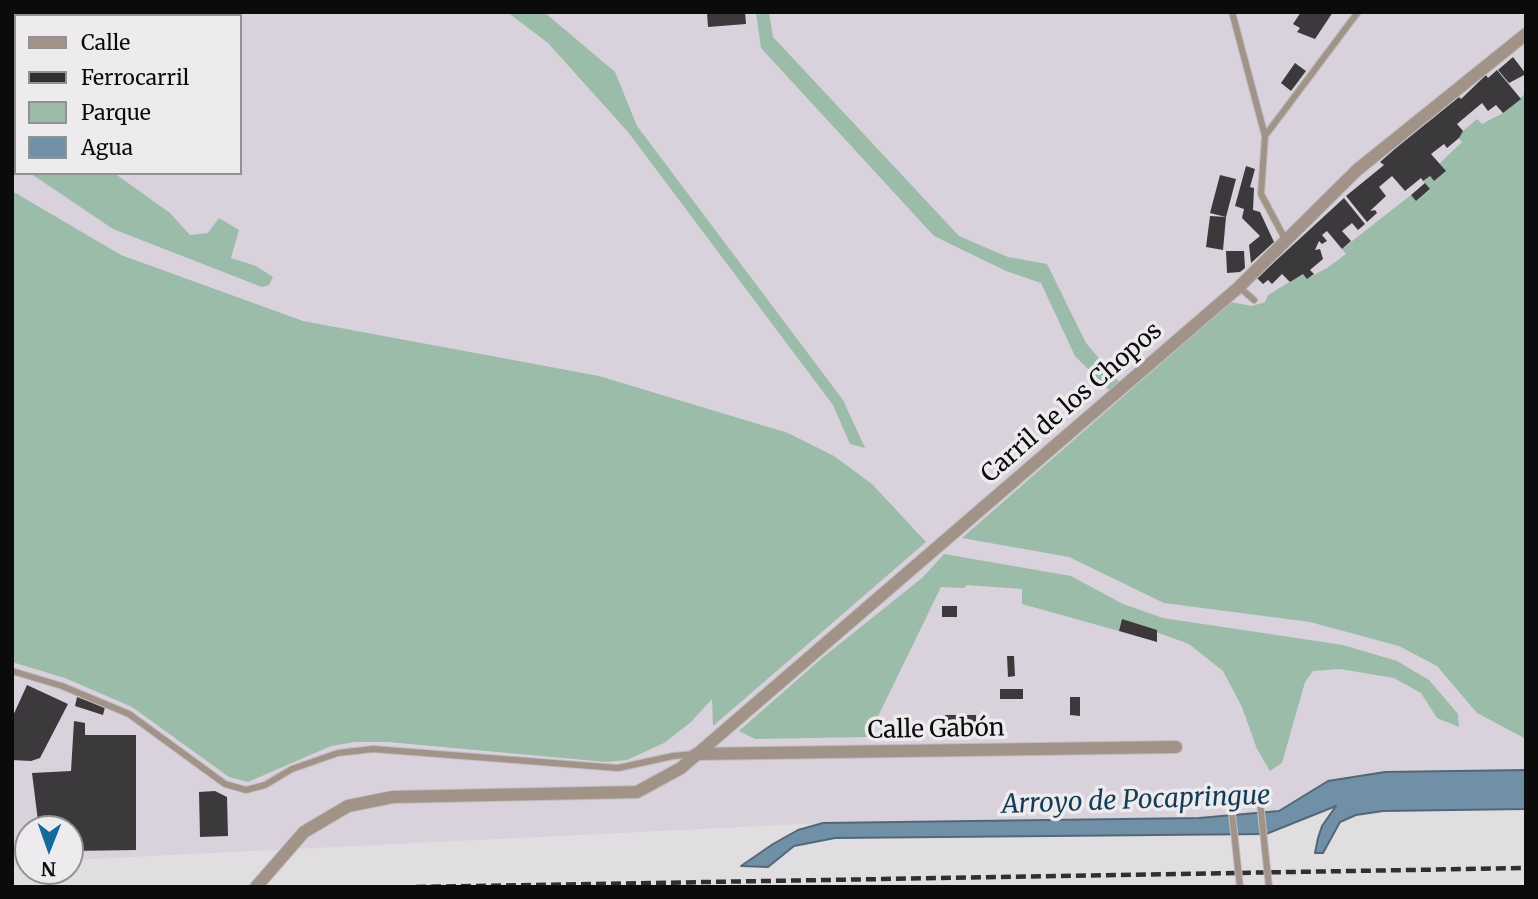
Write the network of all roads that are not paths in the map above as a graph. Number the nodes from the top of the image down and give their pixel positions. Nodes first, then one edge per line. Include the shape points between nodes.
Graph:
1 (1232, 12) edge
2 (1358, 12) edge
3 (1526, 34) edge
4 (1265, 136) junction
5 (1285, 239) junction
6 (1239, 287) junction
7 (1254, 300) dead end
8 (12, 671) edge
9 (1176, 747) dead end
10 (696, 754) junction
11 (1259, 793) dead end
12 (1230, 795) dead end
13 (256, 887) edge
14 (1240, 887) edge
15 (1269, 887) edge

1 - 4 lane
2 - 4 lane
3 - 5 street, Carril de los Chopos via 1357,170
4 - 5 lane via 1261,194
5 - 6 street, Carril de los Chopos
6 - 7 lane
6 - 10 street, Carril de los Chopos
8 - 10 lane via 53,682 130,714 225,784 246,790 338,753 373,749 618,768
9 - 10 street, Calle Gabón
10 - 13 street, Carril de los Chopos via 681,768 637,792 393,797 348,806 304,832
11 - 15 lane, bridge
12 - 14 lane, bridge

